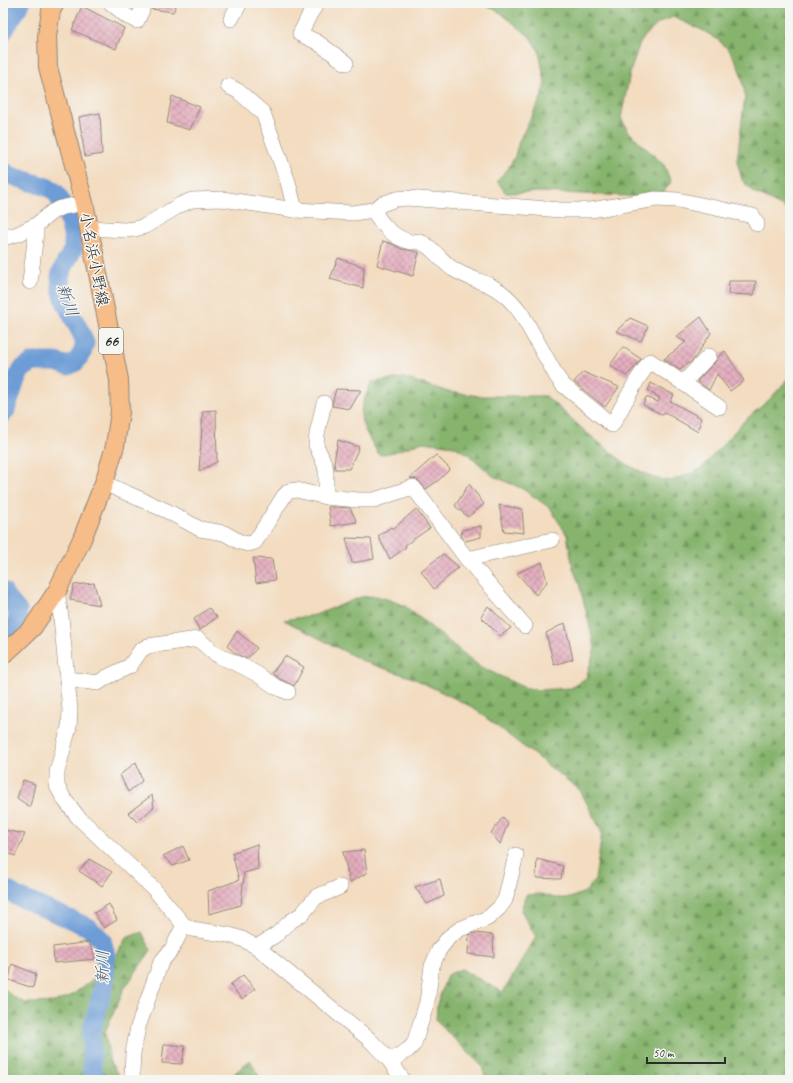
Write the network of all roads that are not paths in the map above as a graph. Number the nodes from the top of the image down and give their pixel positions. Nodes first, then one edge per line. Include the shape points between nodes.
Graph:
1 (54, 3) edge
2 (111, 3) edge
3 (240, 3) edge
4 (317, 3) edge
5 (142, 10) dead end
6 (231, 19) dead end
7 (346, 63) dead end
8 (228, 86) dead end
9 (80, 204) junction
10 (295, 210) junction
11 (373, 210) junction
12 (757, 224) dead end
13 (36, 225) junction
14 (89, 228) junction
15 (3, 238) edge
16 (30, 282) dead end
17 (709, 356) dead end
18 (683, 383) junction
19 (324, 403) dead end
20 (719, 407) dead end
21 (104, 483) junction
22 (326, 497) junction
23 (552, 540) dead end
24 (467, 559) junction
25 (57, 591) junction
26 (525, 626) dead end
27 (3, 655) edge
28 (67, 679) junction
29 (288, 692) dead end
30 (516, 855) dead end
31 (340, 887) dead end
32 (184, 925) junction
33 (257, 947) junction
34 (390, 1061) junction
35 (133, 1080) edge
36 (403, 1080) edge

1 - 9 main road, 小名浜小野線 / 66 via 47,36 48,67
2 - 5 street via 128,17 138,21
3 - 6 street
4 - 7 street via 300,34 317,42
8 - 10 street via 238,91 263,113 288,182
9 - 13 street via 60,208
9 - 14 main road, 小名浜小野線 / 66
10 - 11 street via 353,214
10 - 14 street via 222,199 192,200 145,226 134,229
11 - 12 street via 396,199 407,198 561,210 591,210 656,199 678,200 753,216
11 - 18 street via 389,231 400,238 420,242 452,268 500,291 521,313 563,385 612,425 650,361
13 - 15 street
13 - 16 street
14 - 21 main road, 小名浜小野線 / 66 via 118,380 120,412 115,446
17 - 18 street
18 - 20 street
19 - 22 street via 316,445 326,472
21 - 22 street via 200,529 224,533 248,544 255,542 289,491 297,490
21 - 25 main road, 小名浜小野線 / 66 via 82,539
22 - 24 street via 374,500 413,487
23 - 24 street
24 - 26 street
25 - 27 main road, 小名浜小野線 / 66 via 33,627
25 - 28 street
28 - 29 street via 98,683 130,666 141,650 148,646 198,639 214,653
28 - 32 street via 69,727 57,772 57,786 78,817 154,890
30 - 34 street via 505,900 499,908 488,918 460,929 449,937 440,950 432,966 427,1002 414,1044
31 - 33 street via 316,897 302,914
32 - 33 street via 192,929 229,935
32 - 35 street via 172,949 161,962 138,1027 133,1053
33 - 34 street via 369,1039
34 - 36 street

